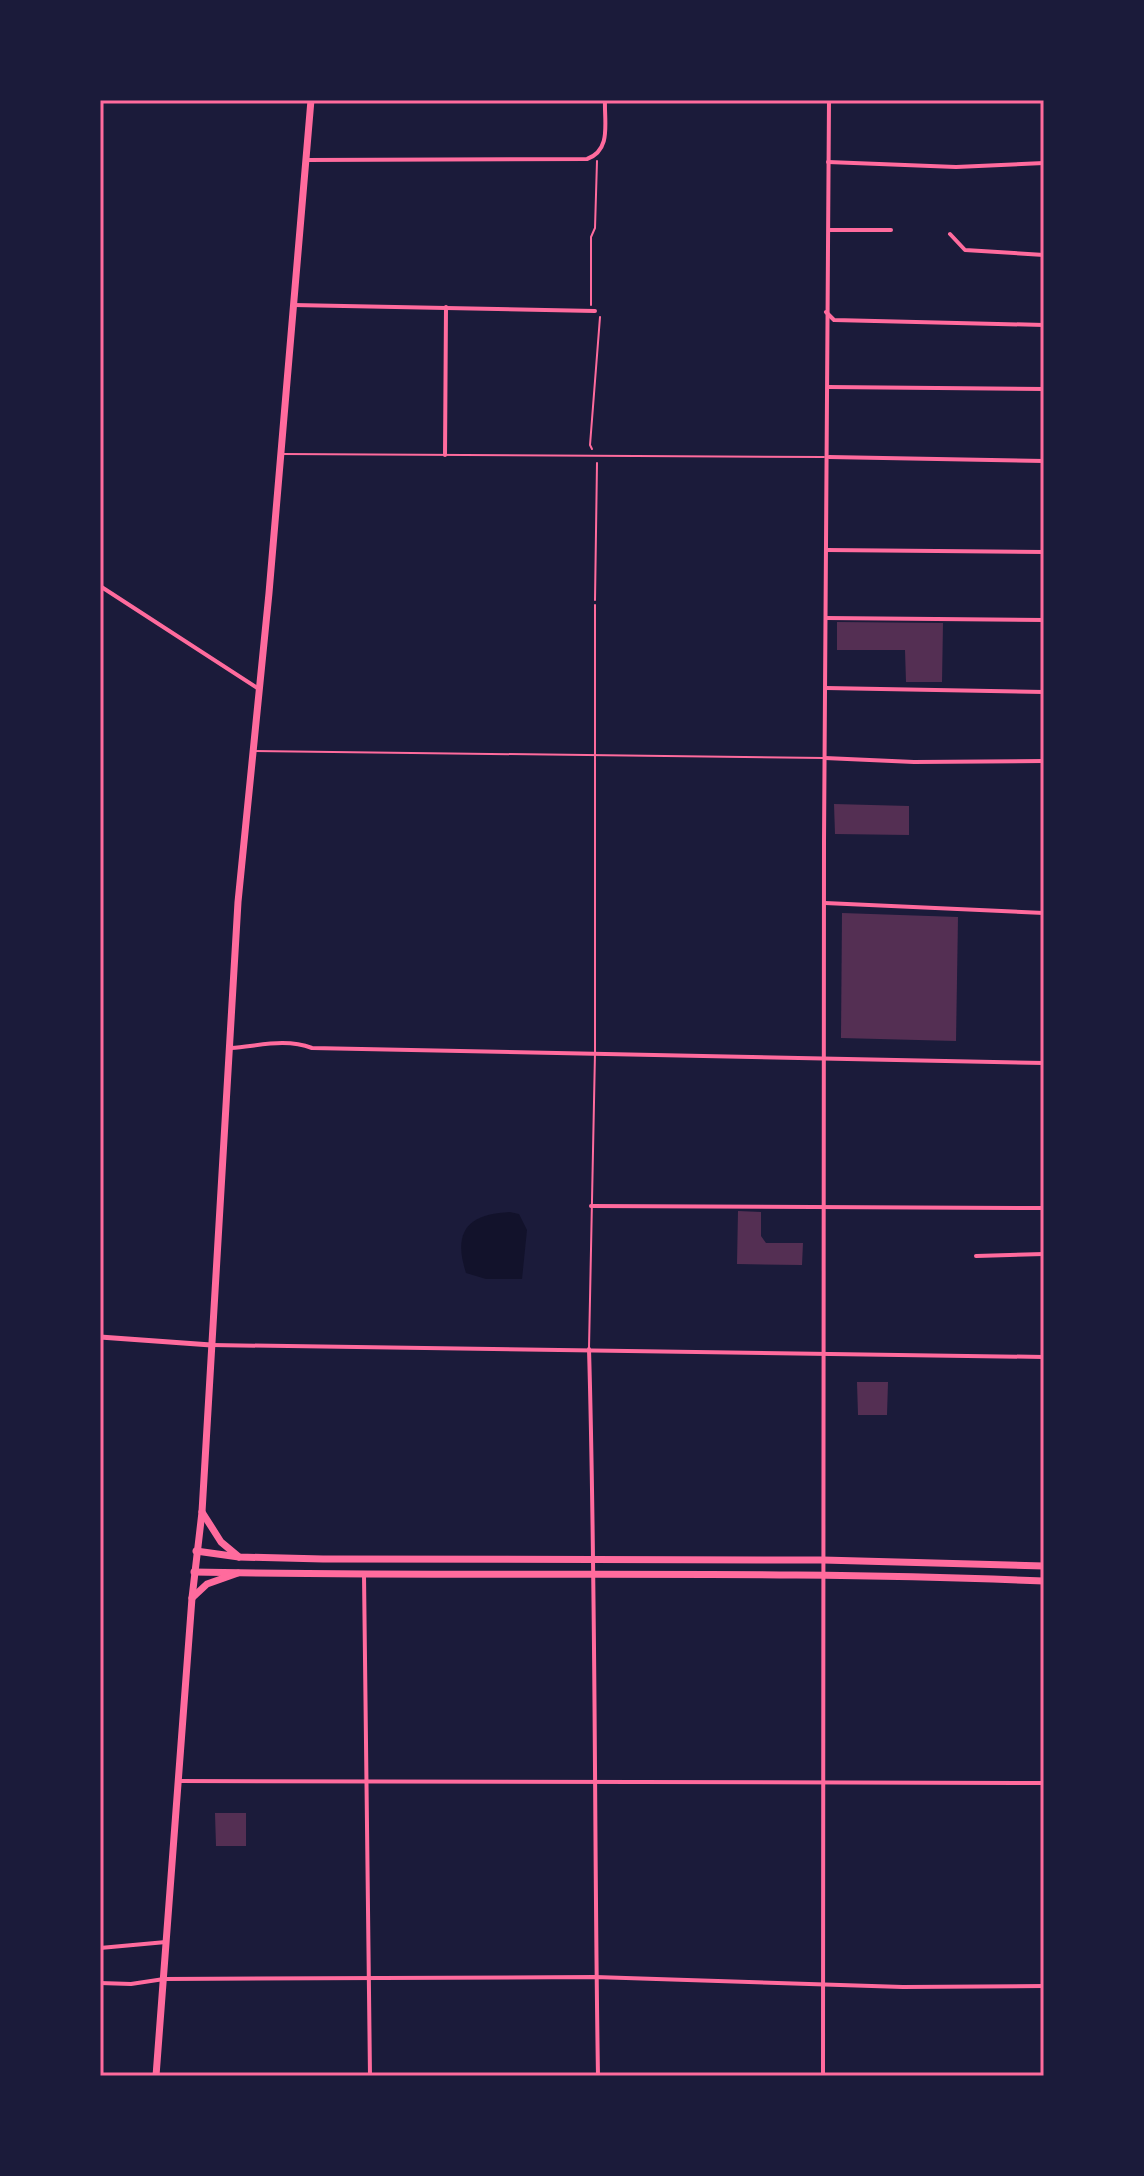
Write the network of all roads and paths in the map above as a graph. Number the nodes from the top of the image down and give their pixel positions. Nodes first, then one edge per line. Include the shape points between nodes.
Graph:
1 (311, 100) edge
2 (605, 100) edge
3 (829, 100) edge
4 (597, 156) junction
5 (305, 160) junction
6 (828, 162) junction
7 (1044, 163) edge
8 (828, 230) junction
9 (891, 230) dead end
10 (950, 234) dead end
11 (1044, 255) edge
12 (292, 305) junction
13 (446, 307) junction
14 (595, 311) junction
15 (826, 312) junction
16 (1044, 325) edge
17 (828, 387) junction
18 (1044, 389) edge
19 (281, 454) junction
20 (445, 455) junction
21 (829, 457) junction
22 (597, 458) junction
23 (1044, 461) edge
24 (827, 550) junction
25 (1044, 552) edge
26 (100, 587) edge
27 (595, 605) joint
28 (826, 618) junction
29 (1044, 620) edge
30 (825, 688) junction
31 (260, 689) junction
32 (1044, 692) edge
33 (253, 751) junction
34 (597, 756) junction
35 (825, 758) junction
36 (1044, 761) edge
37 (825, 903) junction
38 (1044, 913) edge
39 (231, 1048) junction
40 (595, 1053) junction
41 (825, 1058) junction
42 (1044, 1063) edge
43 (591, 1206) junction
44 (824, 1207) junction
45 (1044, 1208) edge
46 (1044, 1254) edge
47 (976, 1256) dead end
48 (100, 1337) edge
49 (211, 1345) junction
50 (589, 1349) junction
51 (823, 1354) junction
52 (1044, 1357) edge
53 (202, 1512) junction
54 (196, 1551) junction
55 (239, 1557) junction
56 (323, 1559) junction
57 (823, 1560) junction
58 (595, 1561) junction
59 (1044, 1566) edge
60 (194, 1572) junction
61 (238, 1573) junction
62 (596, 1574) junction
63 (822, 1574) junction
64 (323, 1575) junction
65 (364, 1575) junction
66 (1044, 1581) edge
67 (192, 1598) junction
68 (365, 1780) junction
69 (594, 1780) junction
70 (178, 1781) junction
71 (824, 1782) junction
72 (1044, 1783) edge
73 (166, 1942) junction
74 (100, 1948) edge
75 (595, 1977) junction
76 (369, 1978) junction
77 (164, 1979) junction
78 (100, 1983) edge
79 (822, 1985) junction
80 (1044, 1986) edge
81 (156, 2076) edge
82 (370, 2076) edge
83 (598, 2076) edge
84 (823, 2076) edge

1 - 5 main road
2 - 4 street via 605,143
3 - 6 street
4 - 5 street
4 - 14 path via 591,237
5 - 12 main road
6 - 7 street via 956,167
6 - 8 street
8 - 9 street
8 - 15 street
10 - 11 street via 965,250
12 - 13 street
12 - 19 main road
13 - 14 street
13 - 20 street
14 - 22 path via 600,317 590,445
15 - 16 street via 834,320
15 - 17 street
17 - 18 street
17 - 21 street
19 - 20 lane
19 - 31 main road
20 - 22 lane
21 - 22 lane
21 - 23 street
21 - 24 street
22 - 27 path
24 - 25 street
24 - 28 street
26 - 31 street
27 - 34 lane
28 - 29 street
28 - 30 street
30 - 32 street
30 - 35 street
31 - 33 main road
33 - 34 lane
33 - 39 main road
34 - 35 lane
34 - 40 lane
35 - 36 street
35 - 37 street
37 - 38 street
37 - 41 street
39 - 40 street via 281,1041 312,1048
39 - 49 main road
40 - 41 street
40 - 43 lane
41 - 42 street
41 - 44 street
43 - 44 street
43 - 50 lane
44 - 45 street
44 - 51 street
46 - 47 street
48 - 49 street
49 - 50 street
49 - 53 main road
50 - 51 street
50 - 58 street
51 - 52 street
51 - 57 street
53 - 54 main road
53 - 55 main road via 221,1542
54 - 55 main road
54 - 60 main road
55 - 56 main road
56 - 58 main road
56 - 64 main road
57 - 58 main road
57 - 59 main road
57 - 63 street
58 - 62 street
60 - 61 main road
60 - 67 main road
61 - 64 main road
61 - 67 main road via 207,1584
62 - 63 main road
62 - 65 main road
62 - 69 street
63 - 66 main road
63 - 71 street
64 - 65 main road
65 - 68 street
67 - 70 main road
68 - 69 street
68 - 70 street
68 - 76 street
69 - 71 street
69 - 75 street
70 - 73 main road
71 - 72 street
71 - 79 street
73 - 74 street
73 - 77 main road
75 - 76 street
75 - 79 street
75 - 83 street
76 - 77 street
76 - 82 street
77 - 78 street
77 - 81 main road
79 - 80 street
79 - 84 street

